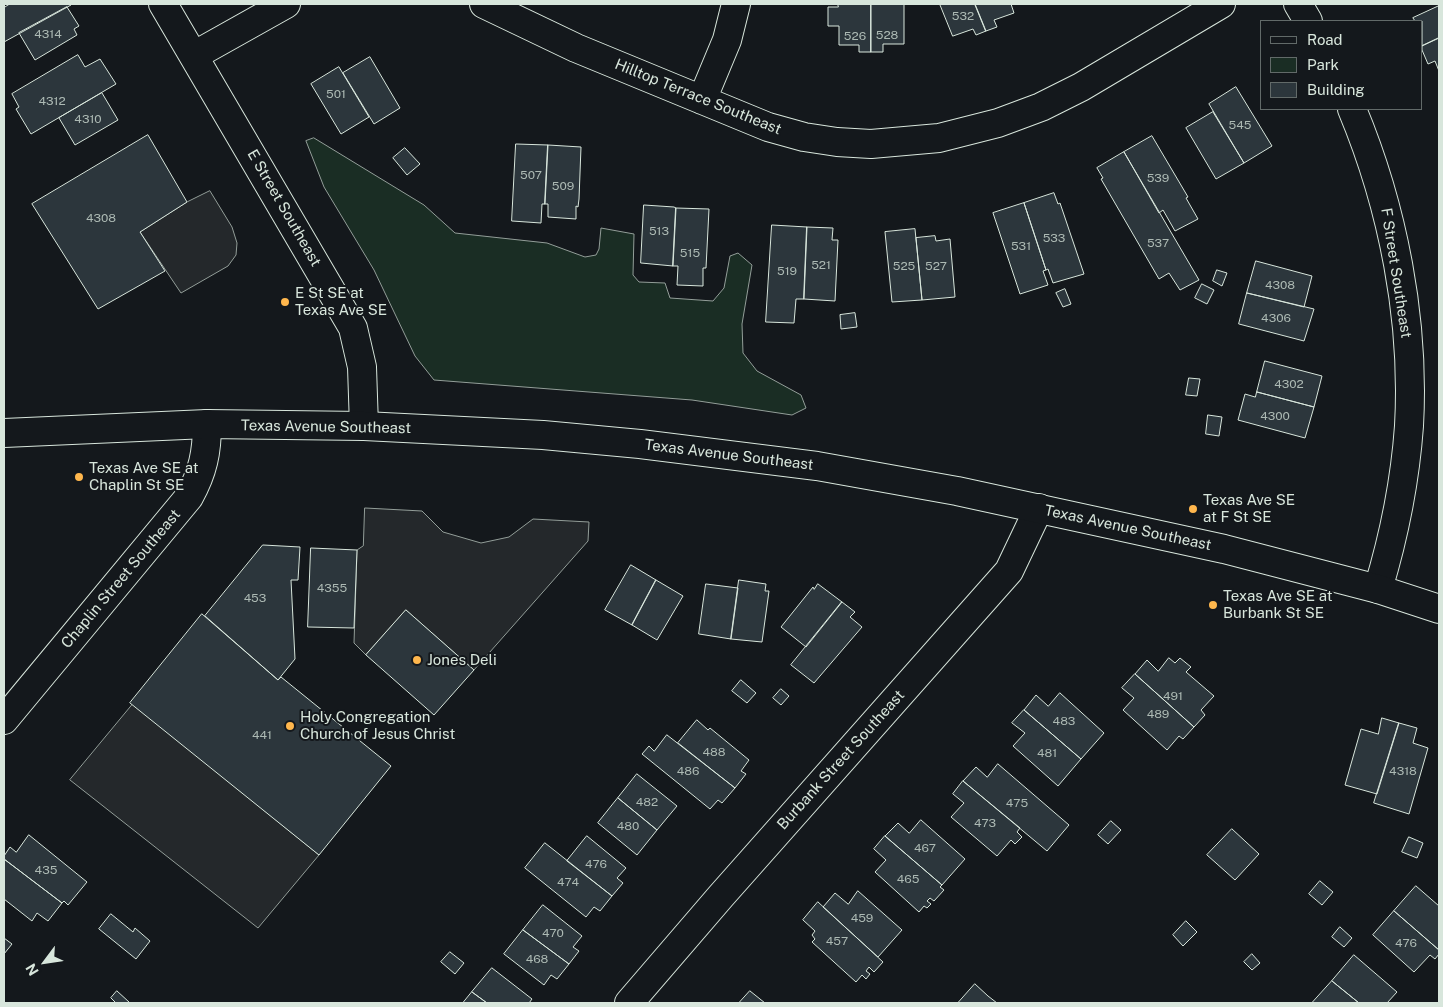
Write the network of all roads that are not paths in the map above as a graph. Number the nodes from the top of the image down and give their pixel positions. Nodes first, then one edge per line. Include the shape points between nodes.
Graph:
1 (163, 4) edge
2 (286, 4) edge
3 (484, 4) edge
4 (736, 4) edge
5 (1221, 4) edge
6 (1298, 4) edge
7 (1307, 20) edge
8 (195, 55) junction
9 (702, 100) junction
10 (1352, 110) edge
11 (207, 424) junction
12 (364, 426) junction
13 (4, 433) edge
14 (1039, 508) junction
15 (1378, 589) junction
16 (1439, 609) edge
17 (4, 720) edge
18 (629, 1003) edge

1 - 8 street, E Street Southeast
2 - 8 street
3 - 9 street, Hilltop Terrace Southeast via 576,48
4 - 9 street via 727,40
5 - 9 street, Hilltop Terrace Southeast via 1041,106 998,123 939,138 871,144 804,137 768,127
6 - 7 street
8 - 12 street, E Street Southeast via 353,328 362,367
10 - 15 street, F Street Southeast via 1380,186 1394,246 1408,344 1410,408 1405,466 1395,525
11 - 12 street, Texas Avenue Southeast
11 - 13 street, Texas Avenue Southeast
11 - 17 street, Chaplin Street Southeast via 203,466 189,497
12 - 14 street, Texas Avenue Southeast via 543,435 807,464
14 - 15 street, Texas Avenue Southeast via 1224,549
14 - 18 street, Burbank Street Southeast via 1009,571
15 - 16 street, Texas Avenue Southeast

